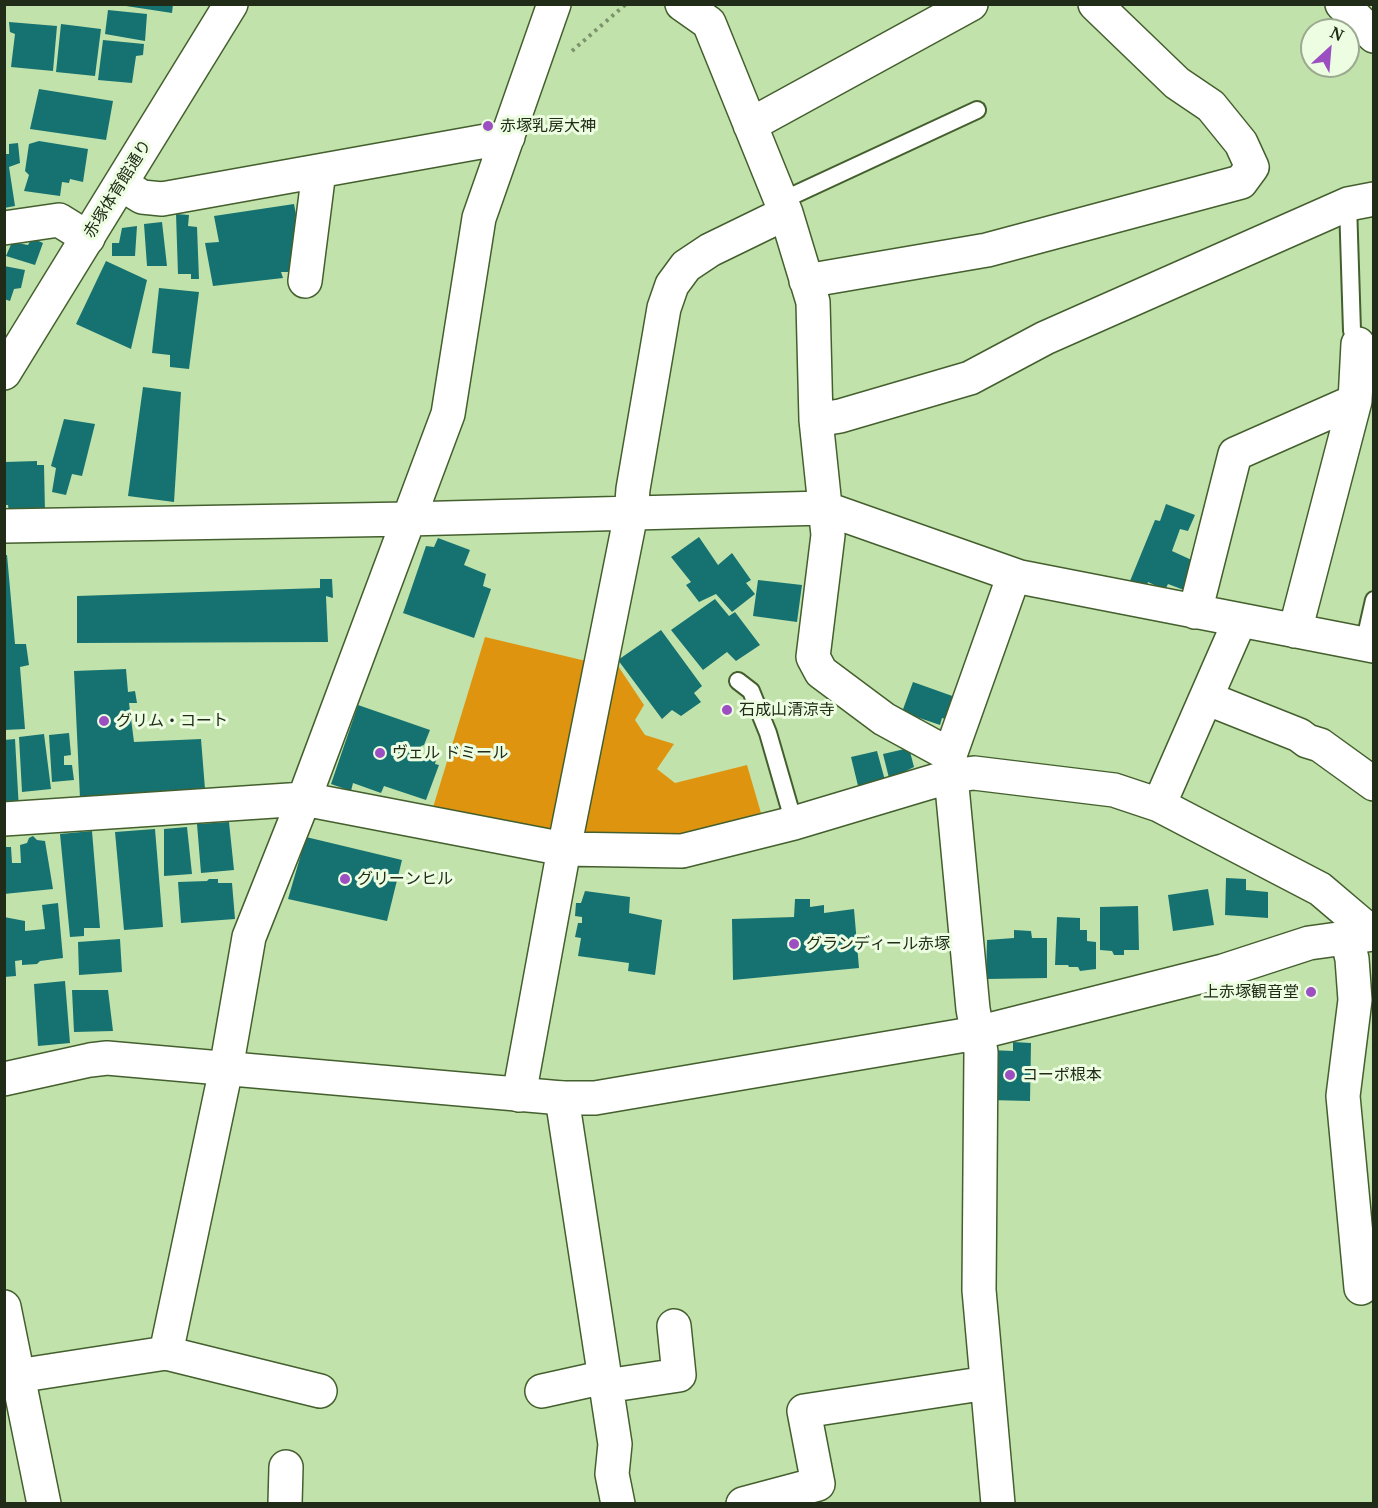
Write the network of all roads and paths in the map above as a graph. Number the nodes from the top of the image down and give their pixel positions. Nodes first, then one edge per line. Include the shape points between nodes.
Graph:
1 (231, 4) edge
2 (554, 4) edge
3 (626, 4) edge
4 (682, 4) edge
5 (971, 4) edge
6 (1095, 4) edge
7 (1341, 4) edge
8 (1374, 36) edge
9 (534, 64) junction
10 (977, 110) dead end
11 (750, 125) junction
12 (508, 137) junction
13 (319, 171) junction
14 (121, 184) junction
15 (1361, 202) edge
16 (783, 207) junction
17 (4, 228) edge
18 (88, 238) junction
19 (305, 281) dead end
20 (806, 281) junction
21 (1355, 338) joint
22 (4, 373) edge
23 (1355, 401) junction
24 (816, 420) junction
25 (824, 508) junction
26 (631, 514) junction
27 (408, 519) junction
28 (4, 526) edge
29 (1014, 575) junction
30 (1374, 600) edge
31 (1195, 612) junction
32 (1240, 620) junction
33 (1295, 631) junction
34 (1369, 645) edge
35 (738, 681) dead end
36 (1206, 698) junction
37 (950, 765) junction
38 (1374, 784) edge
39 (304, 799) junction
40 (1159, 805) junction
41 (4, 819) edge
42 (794, 823) junction
43 (564, 849) junction
44 (1365, 935) edge
45 (977, 1033) junction
46 (225, 1069) junction
47 (4, 1079) edge
48 (519, 1095) junction
49 (562, 1098) junction
50 (1367, 1290) edge
51 (4, 1306) edge
52 (674, 1326) dead end
53 (166, 1353) junction
54 (12, 1377) edge
55 (606, 1382) junction
56 (987, 1383) junction
57 (320, 1391) dead end
58 (542, 1391) dead end
59 (286, 1467) dead end
60 (808, 1495) edge
61 (44, 1503) edge
62 (285, 1503) edge
63 (618, 1503) edge
64 (743, 1503) edge
65 (998, 1503) edge

1 - 14 street, 赤塚体育館通り
2 - 9 street
3 - 9 path via 550,70
4 - 11 street via 709,23
5 - 11 street
6 - 20 street via 1177,82 1211,106 1241,142 1252,167 1241,182 987,250
7 - 8 street
9 - 12 street
10 - 16 lane
11 - 16 street
12 - 13 street
12 - 27 street via 479,218 448,414
13 - 14 street via 162,199 142,197
13 - 19 street
14 - 18 street, 赤塚体育館通り
15 - 21 lane
15 - 24 street via 1046,338 970,378
16 - 20 street
16 - 26 street via 686,266 672,285 664,308
17 - 18 street via 59,220
18 - 22 street, 赤塚体育館通り
20 - 24 street via 813,302
21 - 23 street
23 - 31 street via 1235,454
23 - 33 street
24 - 25 street
25 - 26 street
25 - 29 street
25 - 37 street via 828,535 813,657 821,672
26 - 27 street
26 - 43 street
27 - 28 street
27 - 39 street
29 - 31 street
29 - 37 street
30 - 34 lane
31 - 32 street
32 - 33 street
32 - 36 street
33 - 34 street
35 - 42 lane via 751,691 756,702
36 - 38 street via 1320,745
36 - 40 street
37 - 40 street via 974,772 1114,790
37 - 42 street
37 - 45 street
39 - 41 street
39 - 43 street
39 - 46 street via 249,937
40 - 44 street via 1320,889
42 - 43 street via 682,852
43 - 48 street
44 - 45 street via 1309,944 1223,971
44 - 50 street via 1352,959 1355,1000 1343,1096
45 - 49 street via 595,1098
45 - 56 street via 981,1052 979,1290
46 - 47 street via 107,1058
46 - 48 street
46 - 53 street
48 - 49 street
49 - 55 street
51 - 54 street
52 - 55 street via 679,1375
53 - 54 street
53 - 57 street
54 - 61 street
55 - 58 street
55 - 63 street via 615,1444 612,1474
56 - 60 street via 804,1411 818,1484
56 - 65 street
59 - 62 street
60 - 64 street

